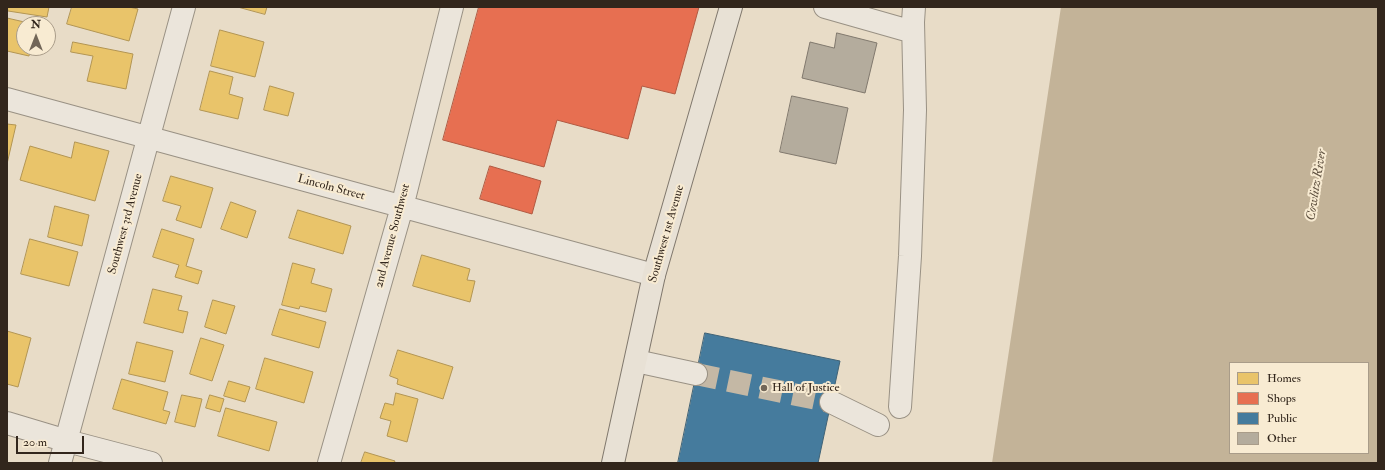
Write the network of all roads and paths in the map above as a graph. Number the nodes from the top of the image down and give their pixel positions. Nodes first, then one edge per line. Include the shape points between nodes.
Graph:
1 (184, 7) edge
2 (452, 7) edge
3 (731, 7) edge
4 (825, 7) edge
5 (914, 7) edge
6 (913, 32) junction
7 (7, 99) edge
8 (149, 139) junction
9 (402, 207) junction
10 (654, 275) junction
11 (636, 361) junction
12 (696, 374) tunnel mouth
13 (831, 402) tunnel mouth
14 (900, 407) dead end
15 (7, 424) edge
16 (878, 426) dead end
17 (67, 441) junction
18 (60, 463) edge
19 (151, 463) edge
20 (329, 463) edge
21 (613, 463) edge

1 - 8 street, Southwest 3rd Avenue
2 - 9 street, 2nd Avenue Southwest
3 - 10 main road, Southwest 1st Avenue
4 - 6 street
5 - 6 street
6 - 14 street via 915,110 910,256
7 - 8 street, Lincoln Street
8 - 9 street, Lincoln Street
8 - 17 street, Southwest 3rd Avenue
9 - 10 street, Lincoln Street
9 - 20 street, 2nd Avenue Southwest
10 - 11 main road, Southwest 1st Avenue
11 - 12 street
11 - 21 main road, Southwest 1st Avenue
13 - 16 street
15 - 17 street
17 - 18 street, Southwest 3rd Avenue
17 - 19 street

